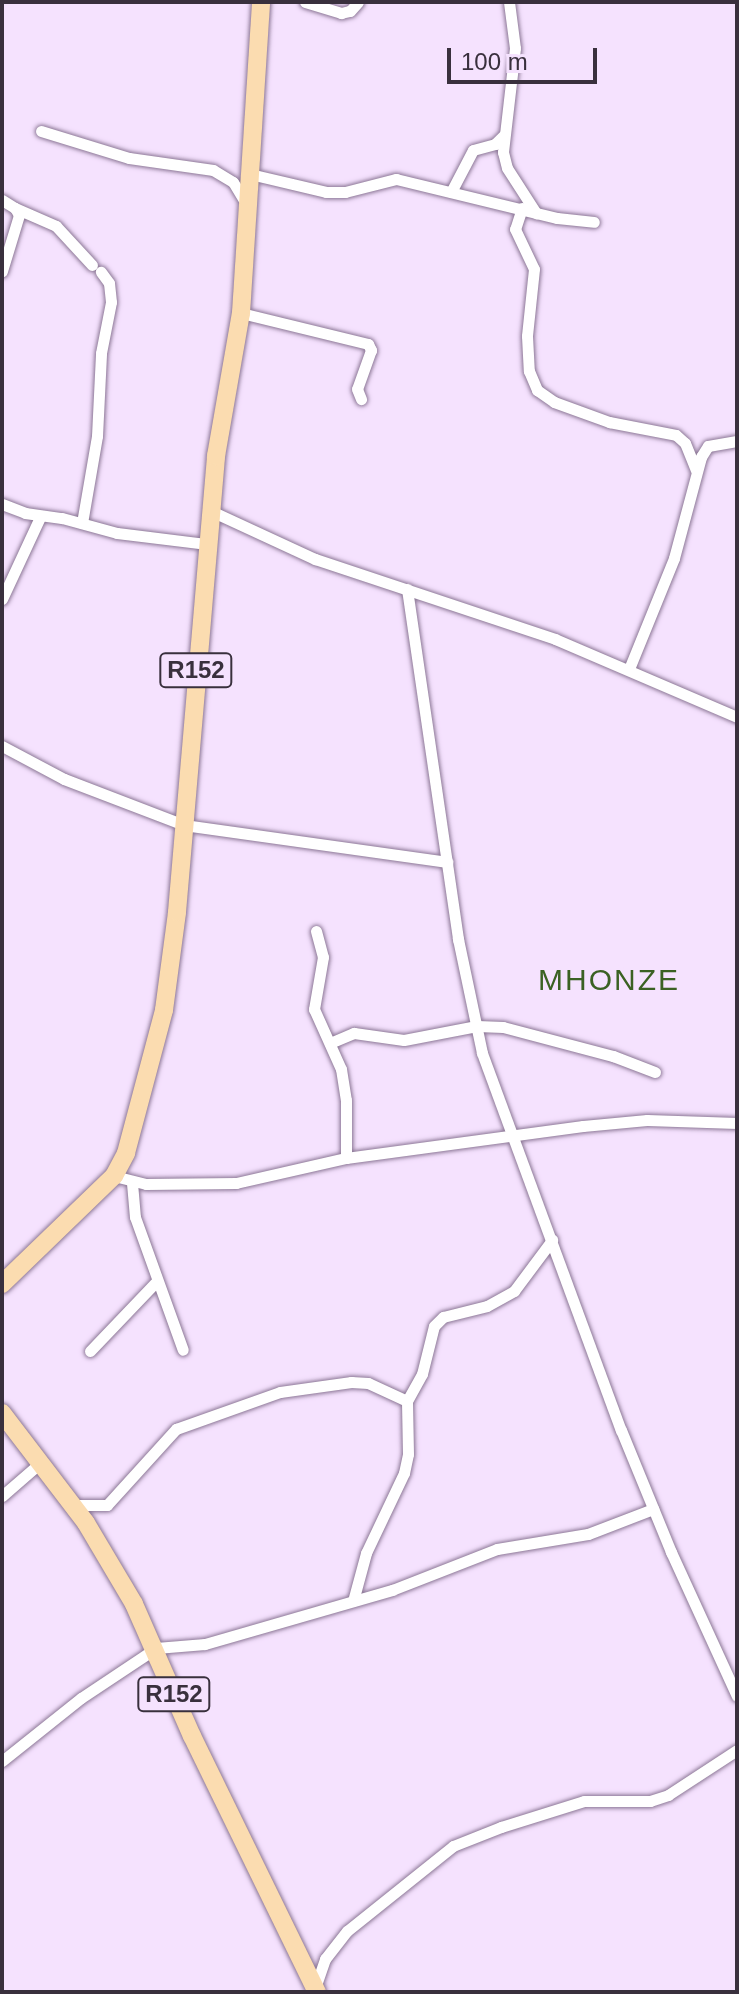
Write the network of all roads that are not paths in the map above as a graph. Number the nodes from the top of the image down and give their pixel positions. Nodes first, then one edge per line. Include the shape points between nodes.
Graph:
1 (261, 2) edge
2 (305, 2) edge
3 (358, 2) edge
4 (509, 2) edge
5 (41, 131) dead end
6 (505, 135) junction
7 (250, 174) junction
8 (451, 192) junction
9 (2, 200) edge
10 (15, 208) junction
11 (248, 208) junction
12 (522, 208) junction
13 (536, 213) junction
14 (594, 222) dead end
15 (2, 271) edge
16 (241, 313) junction
17 (361, 399) dead end
18 (737, 441) edge
19 (696, 470) junction
20 (2, 504) edge
21 (211, 511) junction
22 (40, 517) junction
23 (82, 523) junction
24 (207, 544) junction
25 (407, 589) junction
26 (2, 599) edge
27 (629, 669) junction
28 (737, 717) edge
29 (2, 746) edge
30 (184, 825) junction
31 (447, 862) junction
32 (316, 931) dead end
33 (477, 1026) junction
34 (330, 1043) junction
35 (655, 1072) dead end
36 (737, 1123) edge
37 (511, 1135) junction
38 (346, 1158) junction
39 (123, 1180) junction
40 (552, 1240) junction
41 (155, 1283) junction
42 (2, 1284) edge
43 (183, 1350) dead end
44 (90, 1351) dead end
45 (407, 1401) junction
46 (2, 1413) edge
47 (39, 1464) junction
48 (2, 1496) edge
49 (72, 1505) junction
50 (653, 1509) junction
51 (353, 1601) junction
52 (156, 1648) junction
53 (737, 1696) edge
54 (737, 1750) edge
55 (2, 1761) edge
56 (316, 1990) edge

1 - 7 main road, R152
2 - 3 street via 341,13
4 - 6 street via 515,48
5 - 11 street via 129,158 213,170 233,182
6 - 8 street via 473,150
6 - 13 street via 507,168
7 - 8 street via 326,192 396,179
7 - 11 main road, R152
8 - 12 street
9 - 10 street
10 - 15 street via 18,224
10 - 23 street via 56,226 109,283 97,436
11 - 16 main road, R152
12 - 13 street
12 - 19 street via 515,229 534,269 527,336 529,371 537,390 554,402 609,422 676,435
13 - 14 street
16 - 17 street via 368,344 371,350 357,389
16 - 21 main road, R152 via 220,422
18 - 19 street via 708,446
19 - 27 street via 674,558
20 - 22 street
21 - 24 main road, R152
21 - 25 street via 315,559
22 - 23 street
22 - 26 street
23 - 24 street
24 - 30 main road, R152
25 - 27 street
25 - 31 street
27 - 28 street
29 - 30 street via 64,779
30 - 31 street
30 - 39 main road, R152 via 164,1010
31 - 33 street
32 - 34 street via 323,957 314,1009
33 - 34 street via 404,1040 354,1033
33 - 35 street via 535,1033
33 - 37 street
34 - 38 street via 344,1084
36 - 37 street via 647,1120
37 - 38 street
37 - 40 street
38 - 39 street via 236,1183
39 - 41 street
39 - 42 main road, R152
40 - 45 street via 514,1291 487,1306 443,1317 434,1326 422,1374
40 - 50 street
41 - 43 street
41 - 44 street
45 - 49 street via 368,1383 280,1392 176,1429 107,1505
45 - 51 street via 404,1473 366,1553
46 - 47 main road, R152
47 - 48 street
47 - 49 main road, R152
49 - 52 main road, R152
50 - 51 street via 588,1534 497,1549
50 - 53 street
51 - 52 street via 205,1644
52 - 55 street via 81,1698
52 - 56 main road, R152 via 192,1736
54 - 56 street via 668,1795 650,1801 584,1801 453,1846 347,1931 325,1959

